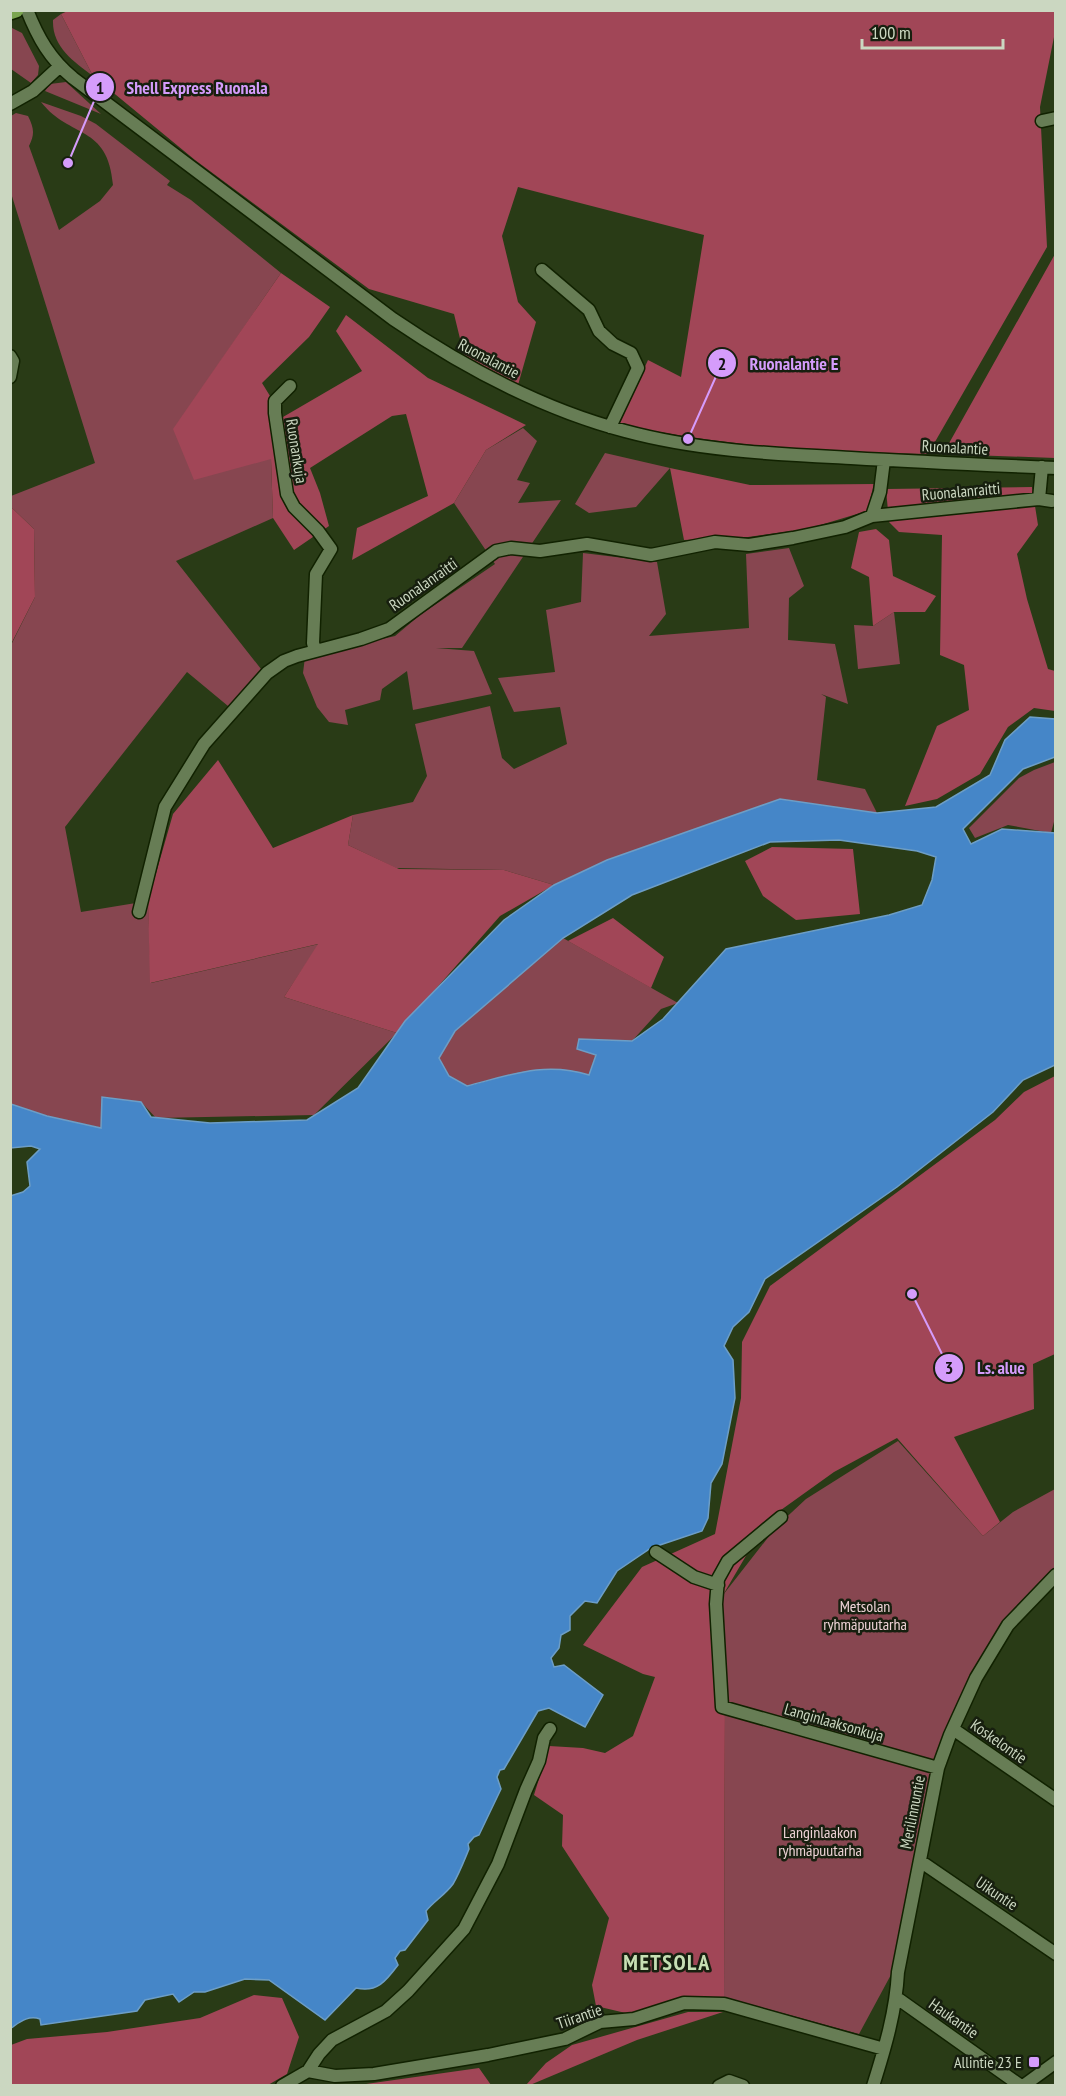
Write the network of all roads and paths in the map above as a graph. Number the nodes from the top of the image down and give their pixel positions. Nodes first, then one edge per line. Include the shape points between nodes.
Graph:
1 (16, 10) edge
2 (27, 10) edge
3 (10, 12) edge
4 (59, 67) junction
5 (10, 104) edge
6 (1056, 118) edge
7 (1042, 121) dead end
8 (542, 270) dead end
9 (10, 356) edge
10 (10, 377) edge
11 (290, 386) dead end
12 (610, 427) junction
13 (884, 460) junction
14 (1042, 467) junction
15 (1056, 468) edge
16 (872, 516) junction
17 (315, 650) junction
18 (139, 912) dead end
19 (781, 1517) dead end
20 (656, 1552) dead end
21 (1056, 1575) edge
22 (718, 1585) junction
23 (953, 1729) junction
24 (550, 1730) dead end
25 (938, 1768) junction
26 (1056, 1800) edge
27 (920, 1861) junction
28 (1056, 1954) edge
29 (897, 1998) junction
30 (885, 2049) junction
31 (1056, 2062) edge
32 (308, 2071) junction
33 (282, 2085) edge
34 (719, 2085) edge
35 (743, 2085) edge
36 (873, 2085) edge
37 (1022, 2085) edge

1 - 3 main road
2 - 4 street, Ruonalantie via 40,41
4 - 5 street via 33,91
4 - 12 street, Ruonalantie via 346,285 439,350 506,387
6 - 7 street
8 - 12 street via 589,310 600,331 613,344 631,353 638,368
9 - 10 street
11 - 17 street, Ruonankuja via 275,401 274,413 287,494 331,549 316,574
12 - 13 street, Ruonalantie via 716,449
13 - 14 street, Ruonalantie
13 - 16 street
14 - 15 street, Ruonalantie
14 - 16 street, Ruonalanraitti via 1046,500
16 - 17 street, Ruonalanraitti via 845,527 793,538 749,545 715,542 651,555 587,544 540,551 511,548 496,552 389,629
17 - 18 street, Ruonalanraitti via 284,661 267,673 204,744 165,807
19 - 22 street via 728,1561
20 - 22 street via 694,1577
21 - 23 street, Merilinnuntie via 1008,1625 976,1678
22 - 25 street, Langinlaaksonkuja via 722,1707
23 - 25 street, Merilinnuntie
23 - 26 street, Koskelontie
24 - 32 street via 498,1864 464,1929 386,2012 333,2040
25 - 27 street, Merilinnuntie
27 - 28 street, Uikuntie
27 - 29 street, Merilinnuntie via 898,1972
29 - 30 street, Merilinnuntie
29 - 37 street, Haukantie
30 - 32 street, Tiirantie via 724,2004 684,2003 634,2019 600,2022 565,2039 488,2055 374,2074 335,2076
30 - 36 street, Merilinnuntie
31 - 37 street
32 - 33 street
34 - 35 street via 729,2081

